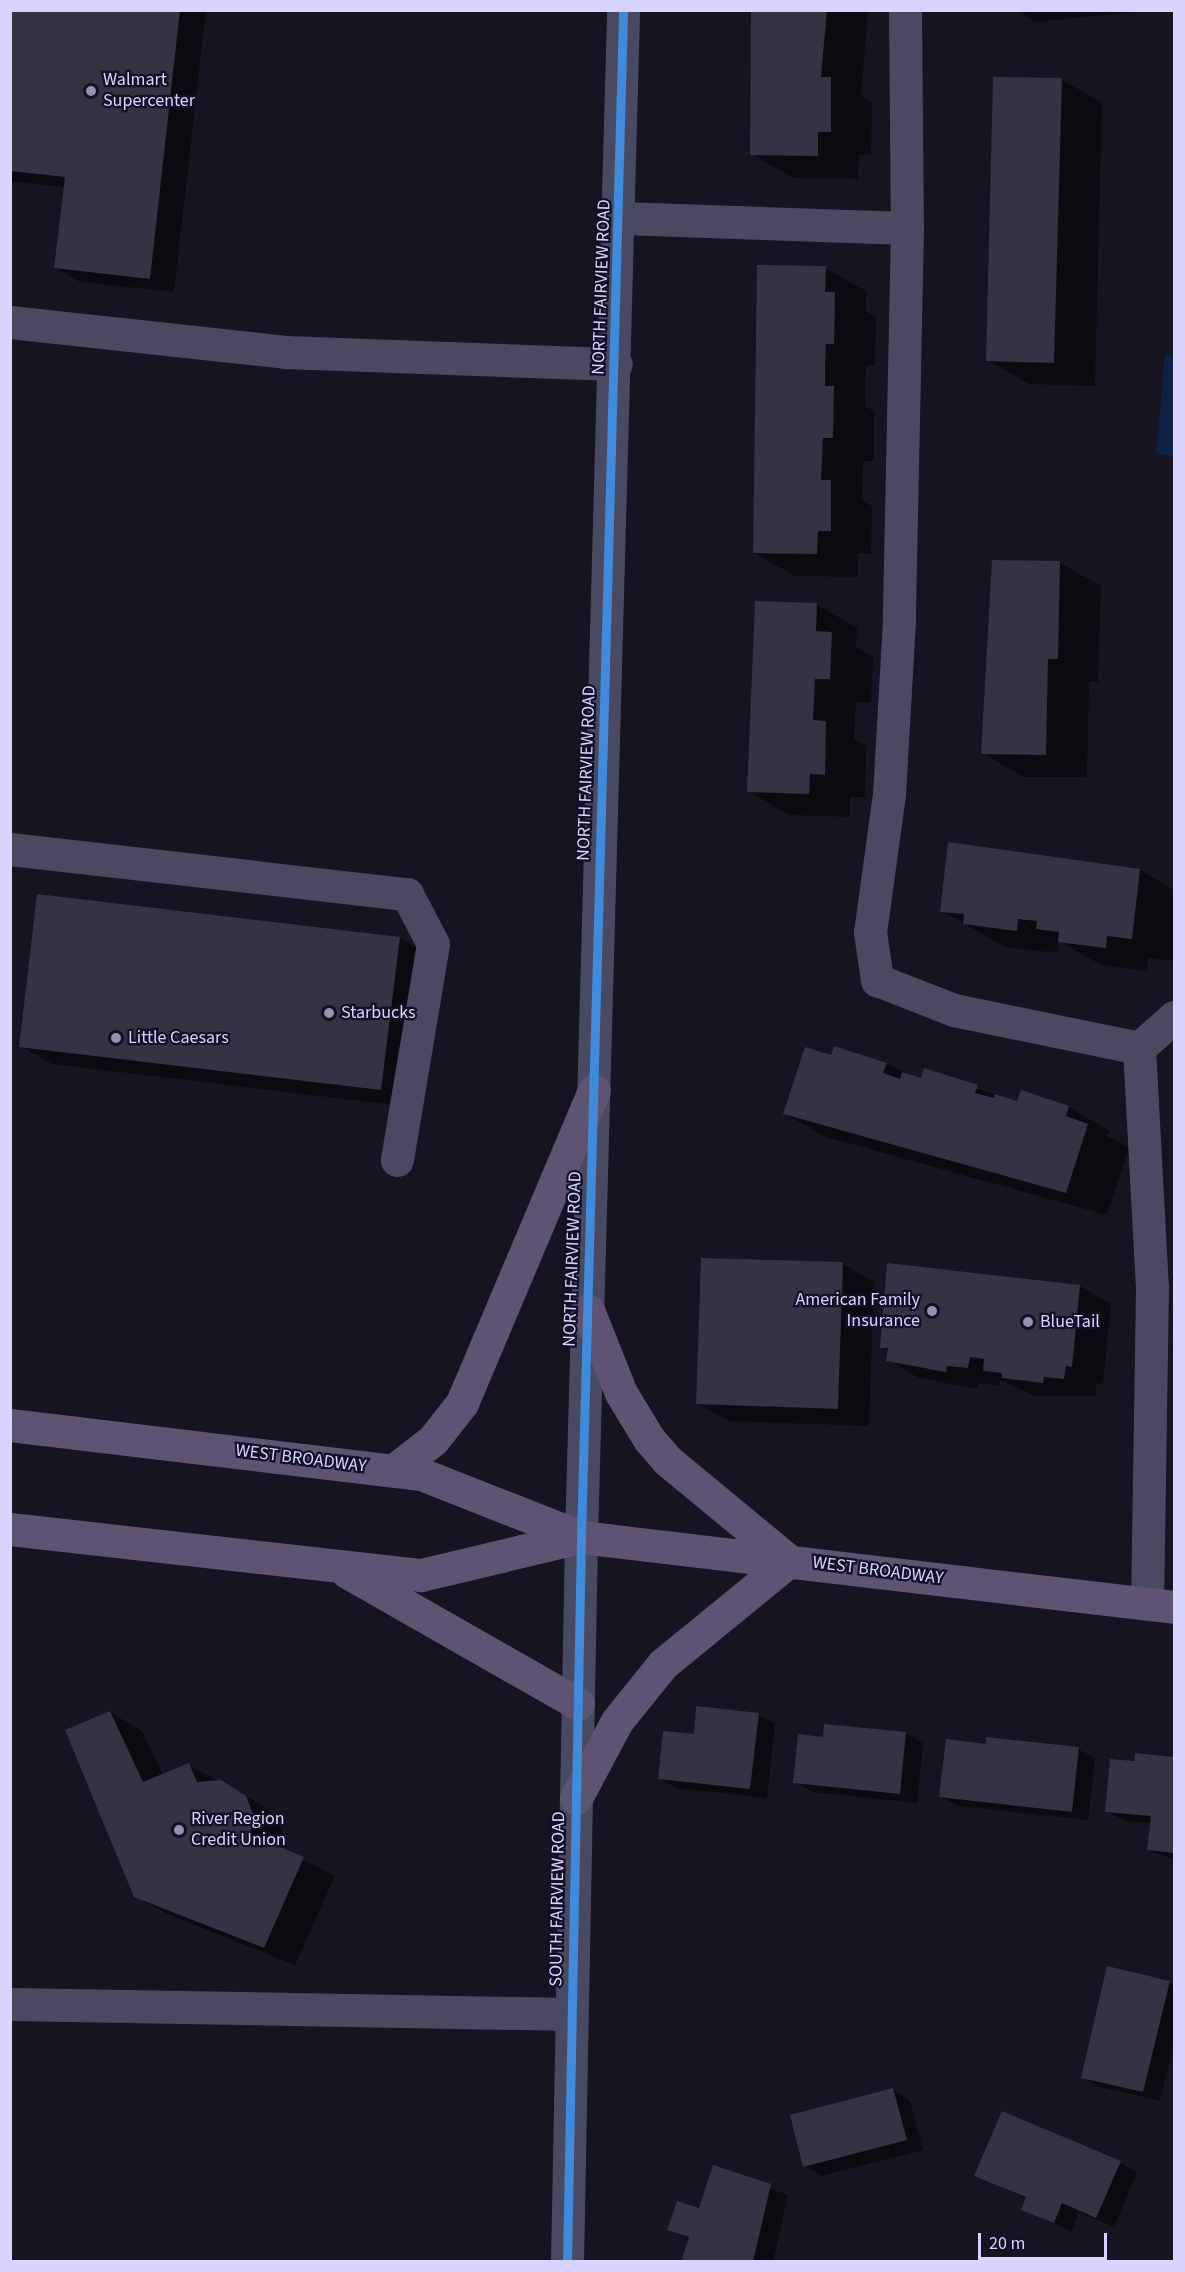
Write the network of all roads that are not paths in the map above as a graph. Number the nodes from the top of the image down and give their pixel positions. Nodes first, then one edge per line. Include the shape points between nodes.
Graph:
1 (623, 10) edge
2 (905, 10) edge
3 (621, 218) junction
4 (907, 228) junction
5 (10, 322) edge
6 (616, 364) junction
7 (10, 849) edge
8 (1174, 1017) edge
9 (1139, 1048) junction
10 (594, 1090) junction
11 (397, 1160) dead end
12 (588, 1310) junction
13 (10, 1425) edge
14 (394, 1470) junction
15 (10, 1529) edge
16 (581, 1537) junction
17 (789, 1561) junction
18 (335, 1565) junction
19 (1161, 1605) edge
20 (578, 1704) junction
21 (576, 1798) junction
22 (10, 2004) edge
23 (572, 2014) junction
24 (567, 2262) edge

1 - 3 street, NORTH FAIRVIEW ROAD
2 - 4 street
3 - 4 street
3 - 6 street, NORTH FAIRVIEW ROAD
4 - 9 street via 899,621 889,794 870,932 876,980 954,1010
5 - 6 street via 285,352
6 - 10 street, NORTH FAIRVIEW ROAD
7 - 11 street via 407,894 433,945
8 - 9 street
9 - 19 street via 1152,1287
10 - 12 street, NORTH FAIRVIEW ROAD
10 - 14 main road via 462,1403 433,1440
12 - 16 street, NORTH FAIRVIEW ROAD
12 - 17 main road via 621,1394 649,1439 668,1461
13 - 14 main road, WEST BROADWAY
14 - 16 main road, WEST BROADWAY via 421,1474
15 - 18 main road, WEST BROADWAY
16 - 17 main road, WEST BROADWAY
16 - 18 main road, WEST BROADWAY via 421,1575
16 - 20 street, SOUTH FAIRVIEW ROAD
17 - 19 main road, WEST BROADWAY
17 - 21 main road via 663,1664 617,1721
18 - 20 main road
20 - 21 street, SOUTH FAIRVIEW ROAD
21 - 23 street, SOUTH FAIRVIEW ROAD
22 - 23 street
23 - 24 street, SOUTH FAIRVIEW ROAD

